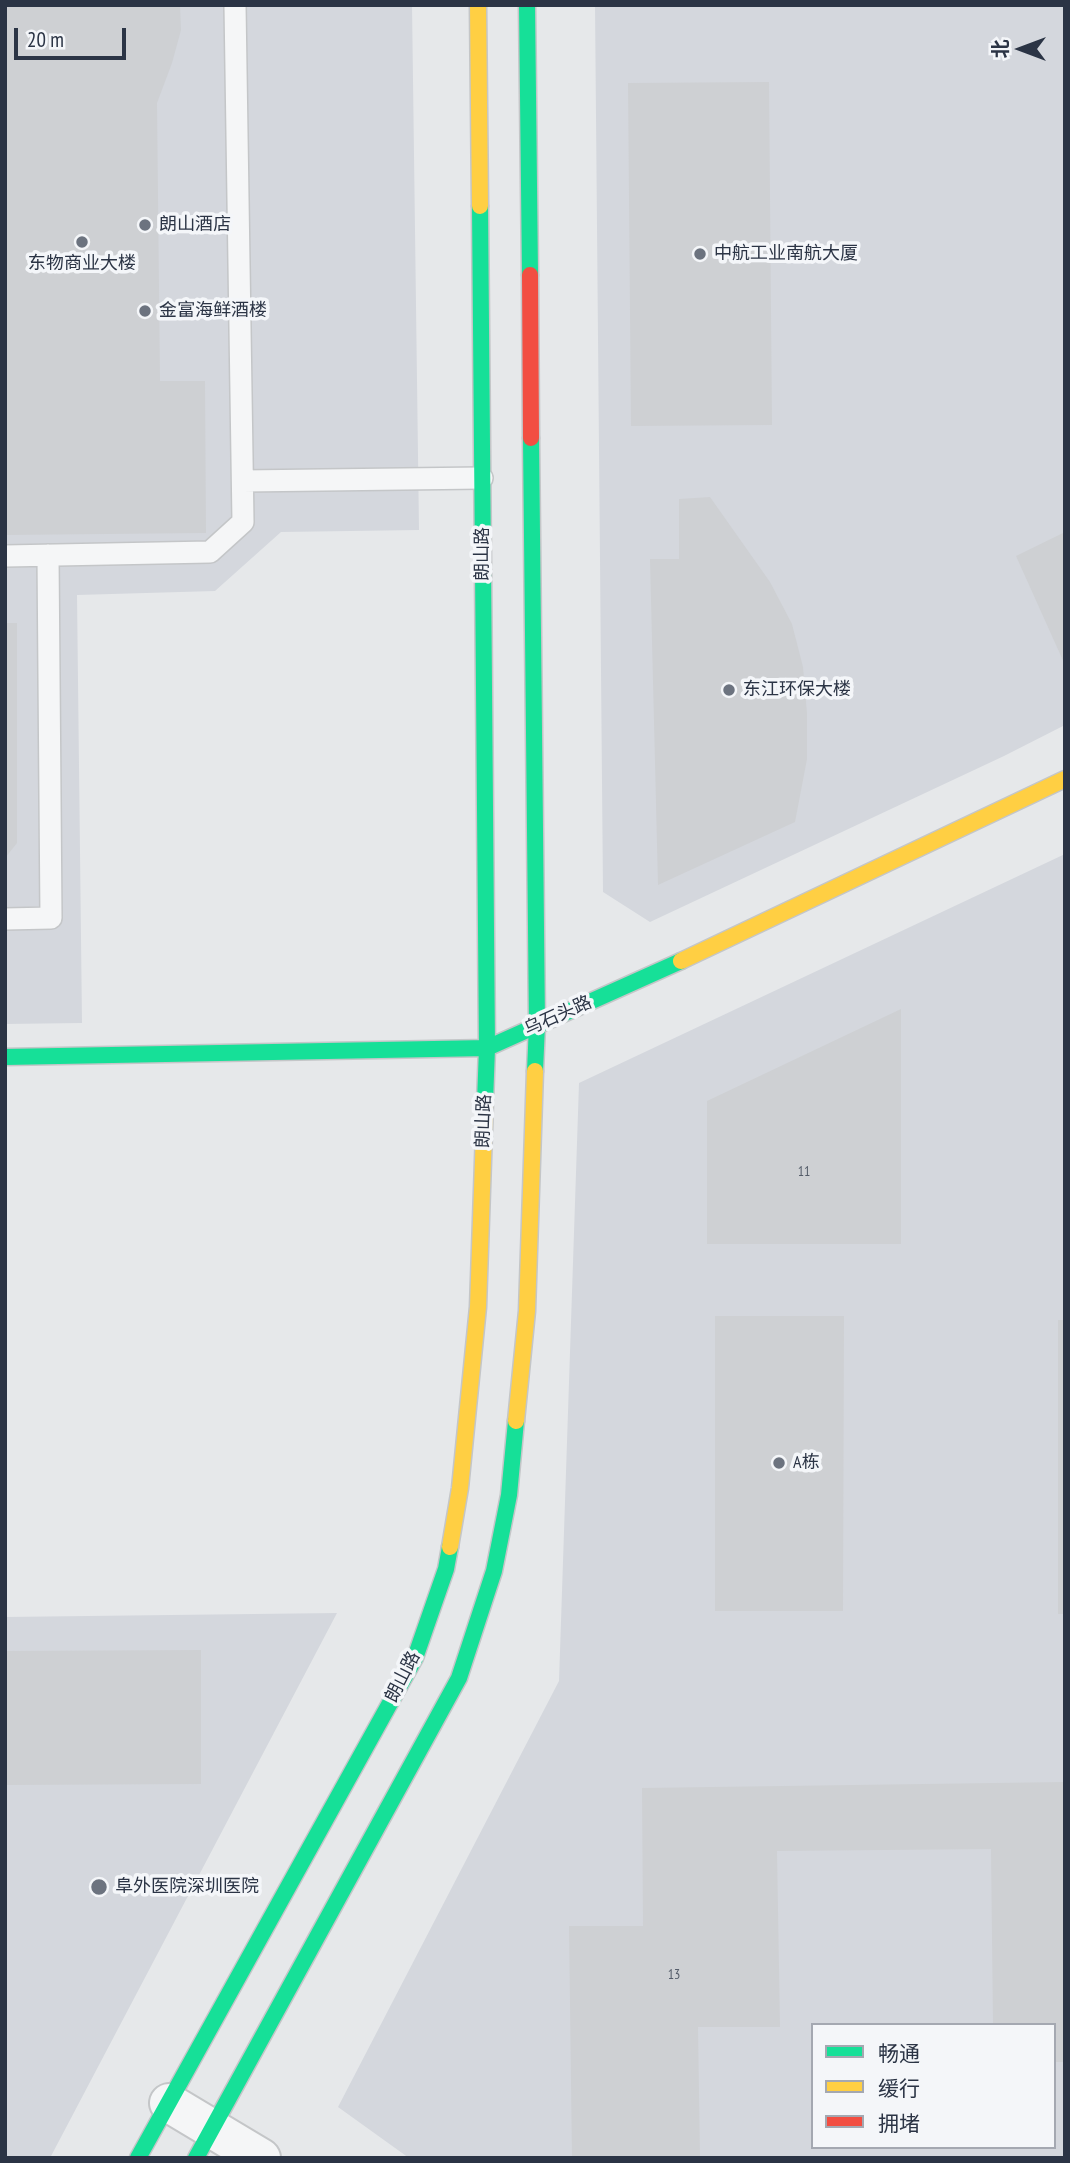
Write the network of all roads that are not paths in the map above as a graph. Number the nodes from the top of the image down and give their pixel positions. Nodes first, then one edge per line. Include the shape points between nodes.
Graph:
1 (235, 5) edge
2 (478, 5) edge
3 (527, 5) edge
4 (482, 478) junction
5 (243, 481) junction
6 (48, 555) junction
7 (5, 556) edge
8 (1065, 779) edge
9 (5, 919) edge
10 (537, 1026) junction
11 (487, 1048) junction
12 (5, 1057) edge
13 (169, 2103) junction
14 (203, 2143) edge
15 (138, 2158) edge
16 (261, 2158) edge

1 - 5 lane
2 - 4 main road, 朗山路
3 - 10 main road
4 - 5 lane
4 - 11 main road, 朗山路
5 - 6 lane via 243,522 210,552
6 - 7 lane
6 - 9 lane via 51,918
8 - 10 main road, 乌石头路
10 - 11 main road, 乌石头路
10 - 14 main road via 527,1311 509,1495 495,1572 459,1678
11 - 12 main road, 乌石头路
11 - 13 main road, 朗山路 via 478,1307 460,1488 446,1569 415,1658
13 - 14 street
13 - 15 main road, 朗山路
14 - 16 street

